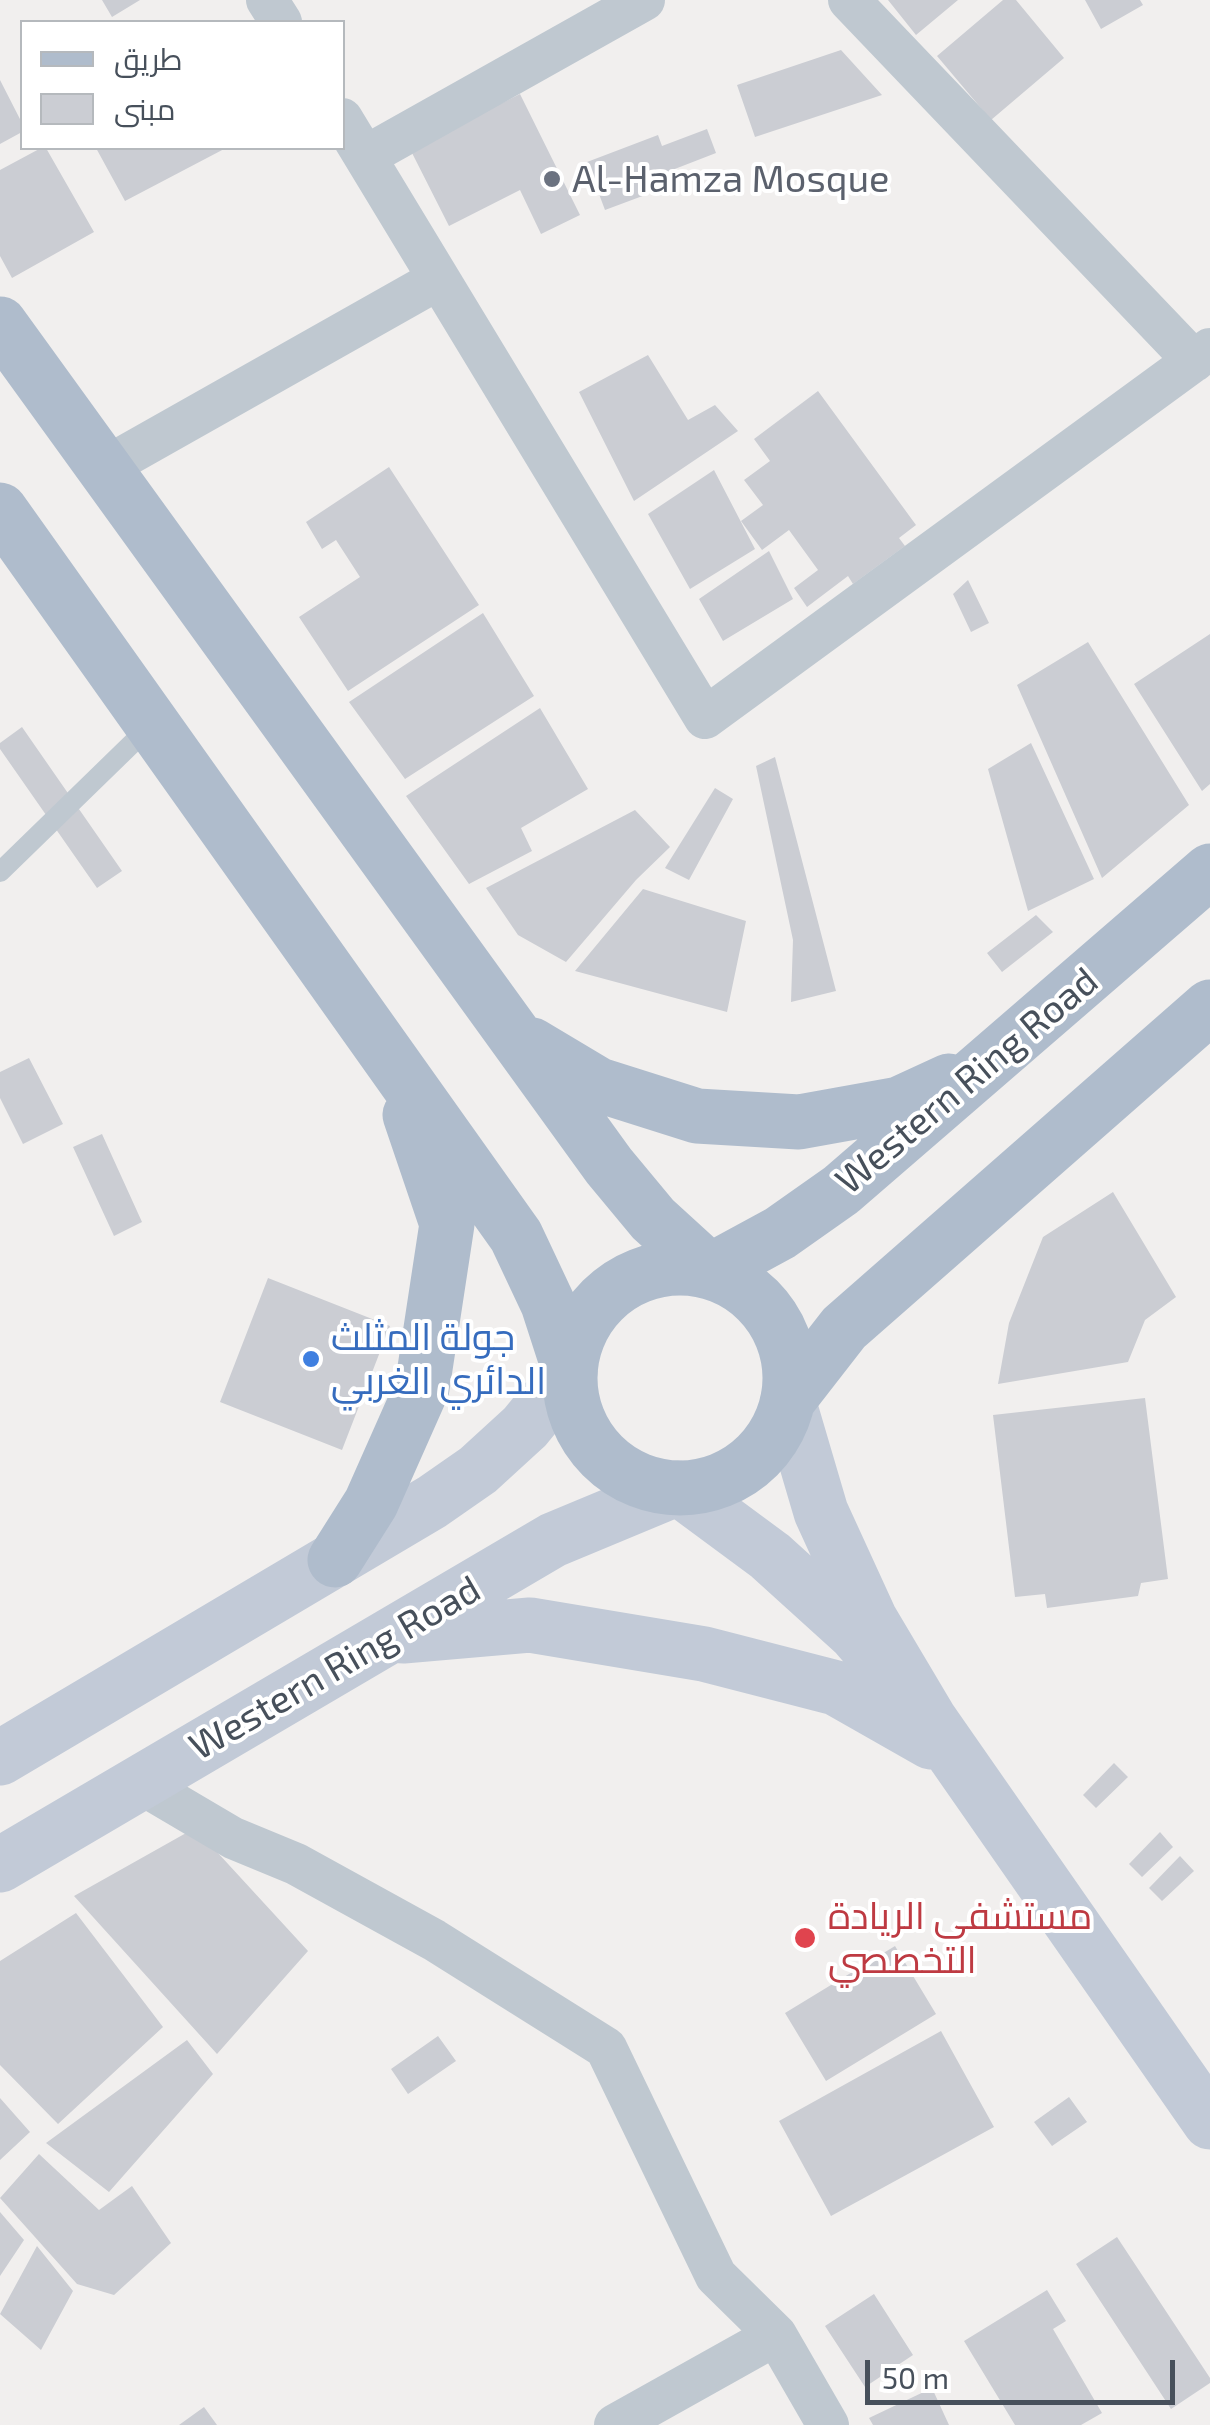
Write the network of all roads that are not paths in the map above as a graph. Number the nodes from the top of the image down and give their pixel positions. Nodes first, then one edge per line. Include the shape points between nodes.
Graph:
1 (644, 0) edge
2 (849, 0) edge
3 (345, 124) edge
4 (366, 156) junction
5 (437, 280) junction
6 (0, 324) edge
7 (1202, 355) edge
8 (104, 468) junction
9 (0, 510) edge
10 (152, 724) junction
11 (1210, 871) edge
12 (0, 872) edge
13 (1210, 1007) edge
14 (511, 1032) junction
15 (391, 1060) junction
16 (992, 1062) junction
17 (710, 1271) junction
18 (570, 1372) junction
19 (788, 1400) junction
20 (678, 1488) junction
21 (335, 1560) junction
22 (380, 1638) junction
23 (942, 1738) junction
24 (0, 1758) edge
25 (138, 1782) junction
26 (0, 1865) edge
27 (1210, 2122) edge
28 (776, 2336) junction
29 (615, 2425) edge
30 (828, 2425) edge

1 - 4 street
2 - 7 street
3 - 4 street
4 - 5 street
5 - 7 street via 705,718
5 - 8 street
6 - 8 main road
8 - 14 main road
9 - 10 main road
10 - 12 lane
10 - 15 main road
11 - 16 main road, Western Ring Road
13 - 19 main road via 844,1328
14 - 16 main road via 600,1085 697,1116 799,1122 900,1104
14 - 17 main road via 620,1179
15 - 18 main road via 516,1236
15 - 21 main road via 447,1224 422,1388 371,1502
16 - 17 main road, Western Ring Road via 840,1190
17 - 18 main road via 661,1270 616,1287 576,1340
17 - 19 main road via 740,1284 765,1306 790,1367
18 - 20 main road via 574,1407 589,1440 612,1465 643,1482
18 - 21 main road via 478,1470
19 - 20 main road via 774,1436 749,1465 716,1483
19 - 23 main road via 821,1512 870,1619
20 - 22 main road, Western Ring Road via 553,1540
20 - 23 main road via 770,1556 855,1634
21 - 24 main road
22 - 23 main road via 530,1625 704,1654 836,1688
22 - 25 main road, Western Ring Road
23 - 27 main road
25 - 26 main road, Western Ring Road
25 - 28 street via 434,1940 606,2048 716,2276
28 - 29 street
28 - 30 street

